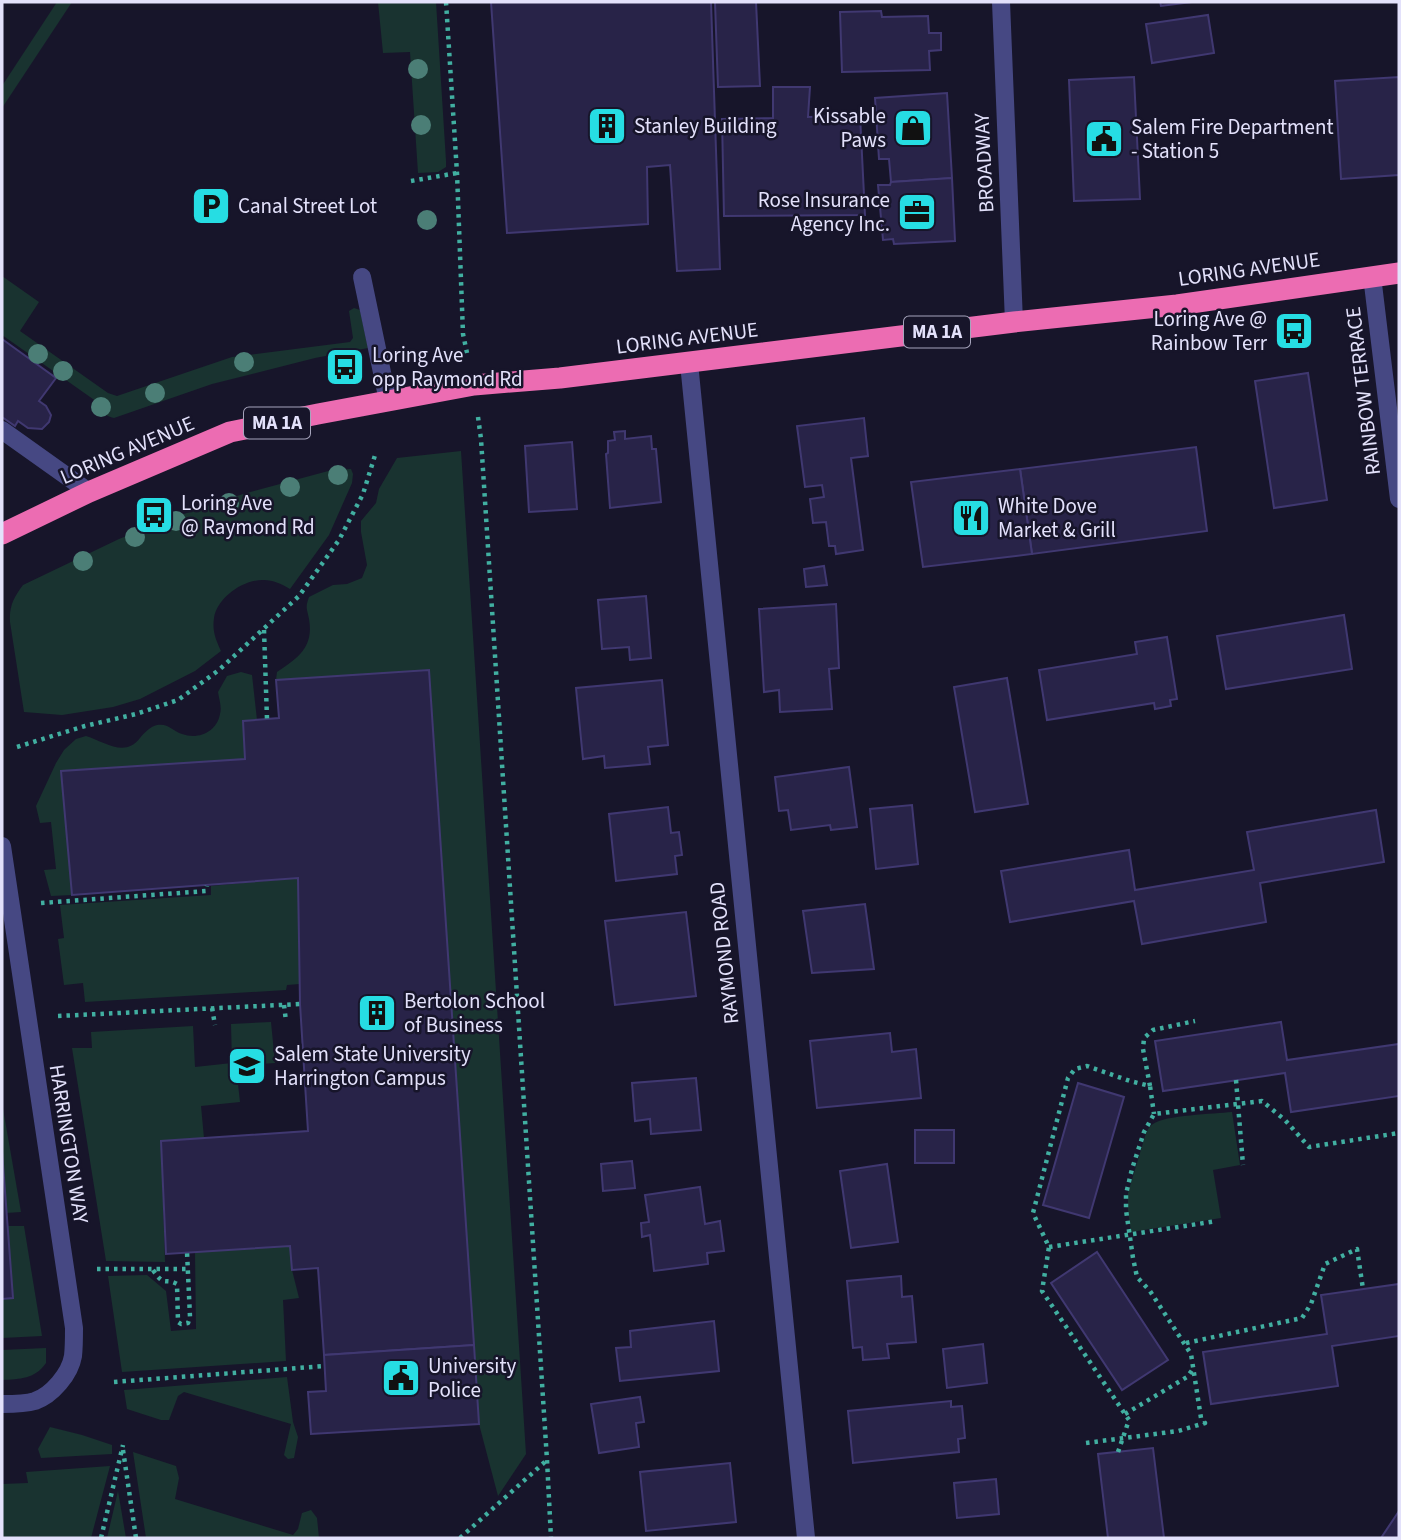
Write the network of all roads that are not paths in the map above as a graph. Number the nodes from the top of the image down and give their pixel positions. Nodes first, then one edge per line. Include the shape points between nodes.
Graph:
1 (1001, 2) edge
2 (1399, 273) edge
3 (1372, 276) junction
4 (362, 277) dead end
5 (1014, 322) junction
6 (689, 363) junction
7 (388, 401) junction
8 (2, 430) edge
9 (89, 492) junction
10 (1399, 499) edge
11 (2, 534) edge
12 (2, 846) edge
13 (2, 1404) edge
14 (806, 1538) edge

1 - 5 street, BROADWAY
2 - 3 highway, LORING AVENUE / MA 1A
3 - 5 highway, LORING AVENUE / MA 1A via 1177,305
3 - 10 street, RAINBOW TERRACE
4 - 7 street
5 - 6 highway, LORING AVENUE / MA 1A
6 - 7 highway, LORING AVENUE / MA 1A via 474,385
6 - 14 street, RAYMOND ROAD
7 - 9 highway, LORING AVENUE / MA 1A via 230,432
8 - 9 street
9 - 11 highway, LORING AVENUE / MA 1A
12 - 13 street, HARRINGTON WAY via 74,1340 72,1359 50,1392 35,1401

